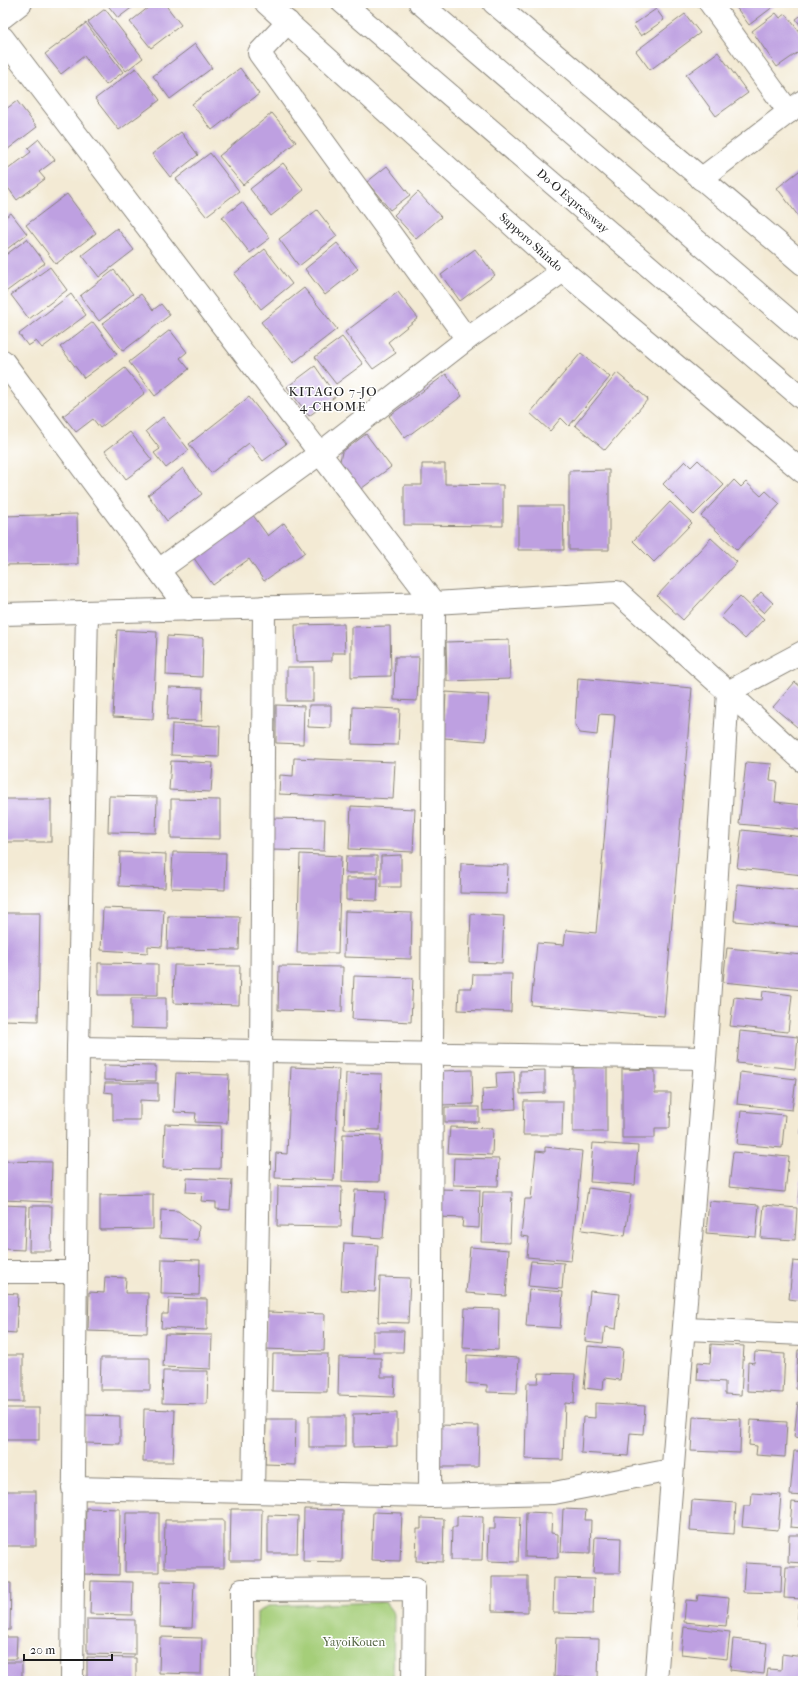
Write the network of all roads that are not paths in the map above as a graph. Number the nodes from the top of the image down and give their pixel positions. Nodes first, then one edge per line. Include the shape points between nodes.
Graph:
1 (21, 3) edge
2 (266, 3) edge
3 (343, 3) edge
4 (420, 3) edge
5 (494, 3) edge
6 (710, 3) edge
7 (3, 16) edge
8 (288, 22) junction
9 (3, 38) edge
10 (796, 106) edge
11 (701, 179) junction
12 (803, 264) edge
13 (563, 271) junction
14 (803, 332) edge
15 (467, 339) junction
16 (3, 361) edge
17 (803, 399) edge
18 (319, 454) junction
19 (803, 472) edge
20 (158, 570) junction
21 (434, 603) junction
22 (264, 607) junction
23 (188, 610) junction
24 (87, 612) junction
25 (3, 614) edge
26 (803, 652) edge
27 (728, 692) junction
28 (803, 761) edge
29 (78, 1048) junction
30 (261, 1051) junction
31 (432, 1053) junction
32 (705, 1058) junction
33 (3, 1272) edge
34 (75, 1272) junction
35 (685, 1329) junction
36 (803, 1334) edge
37 (672, 1470) junction
38 (73, 1488) junction
39 (253, 1492) junction
40 (430, 1496) junction
41 (72, 1681) edge
42 (242, 1681) edge
43 (413, 1681) edge
44 (656, 1681) edge

1 - 7 main road
2 - 8 main road, Sapporo Shindo
3 - 17 main road, Do-O Expressway
4 - 14 main road
5 - 11 main road
6 - 10 main road
8 - 13 main road, Sapporo Shindo
8 - 15 main road via 259,53
9 - 18 main road
10 - 11 main road
11 - 12 main road
13 - 15 main road
13 - 19 main road, Sapporo Shindo
15 - 18 main road
16 - 20 main road
18 - 20 main road
18 - 21 main road
20 - 23 main road
21 - 22 main road
21 - 27 main road via 617,592
21 - 31 main road
22 - 23 main road
22 - 30 main road
23 - 24 main road
24 - 25 main road
24 - 29 main road
26 - 27 main road
27 - 28 main road
27 - 32 main road
29 - 30 main road
29 - 34 main road
30 - 31 main road
30 - 39 main road
31 - 32 main road
31 - 40 main road
32 - 35 main road
33 - 34 main road
34 - 38 main road
35 - 36 main road
35 - 37 main road
37 - 40 main road via 554,1493
37 - 44 main road
38 - 39 main road
38 - 41 main road
39 - 40 main road
42 - 43 main road via 242,1590 414,1589

